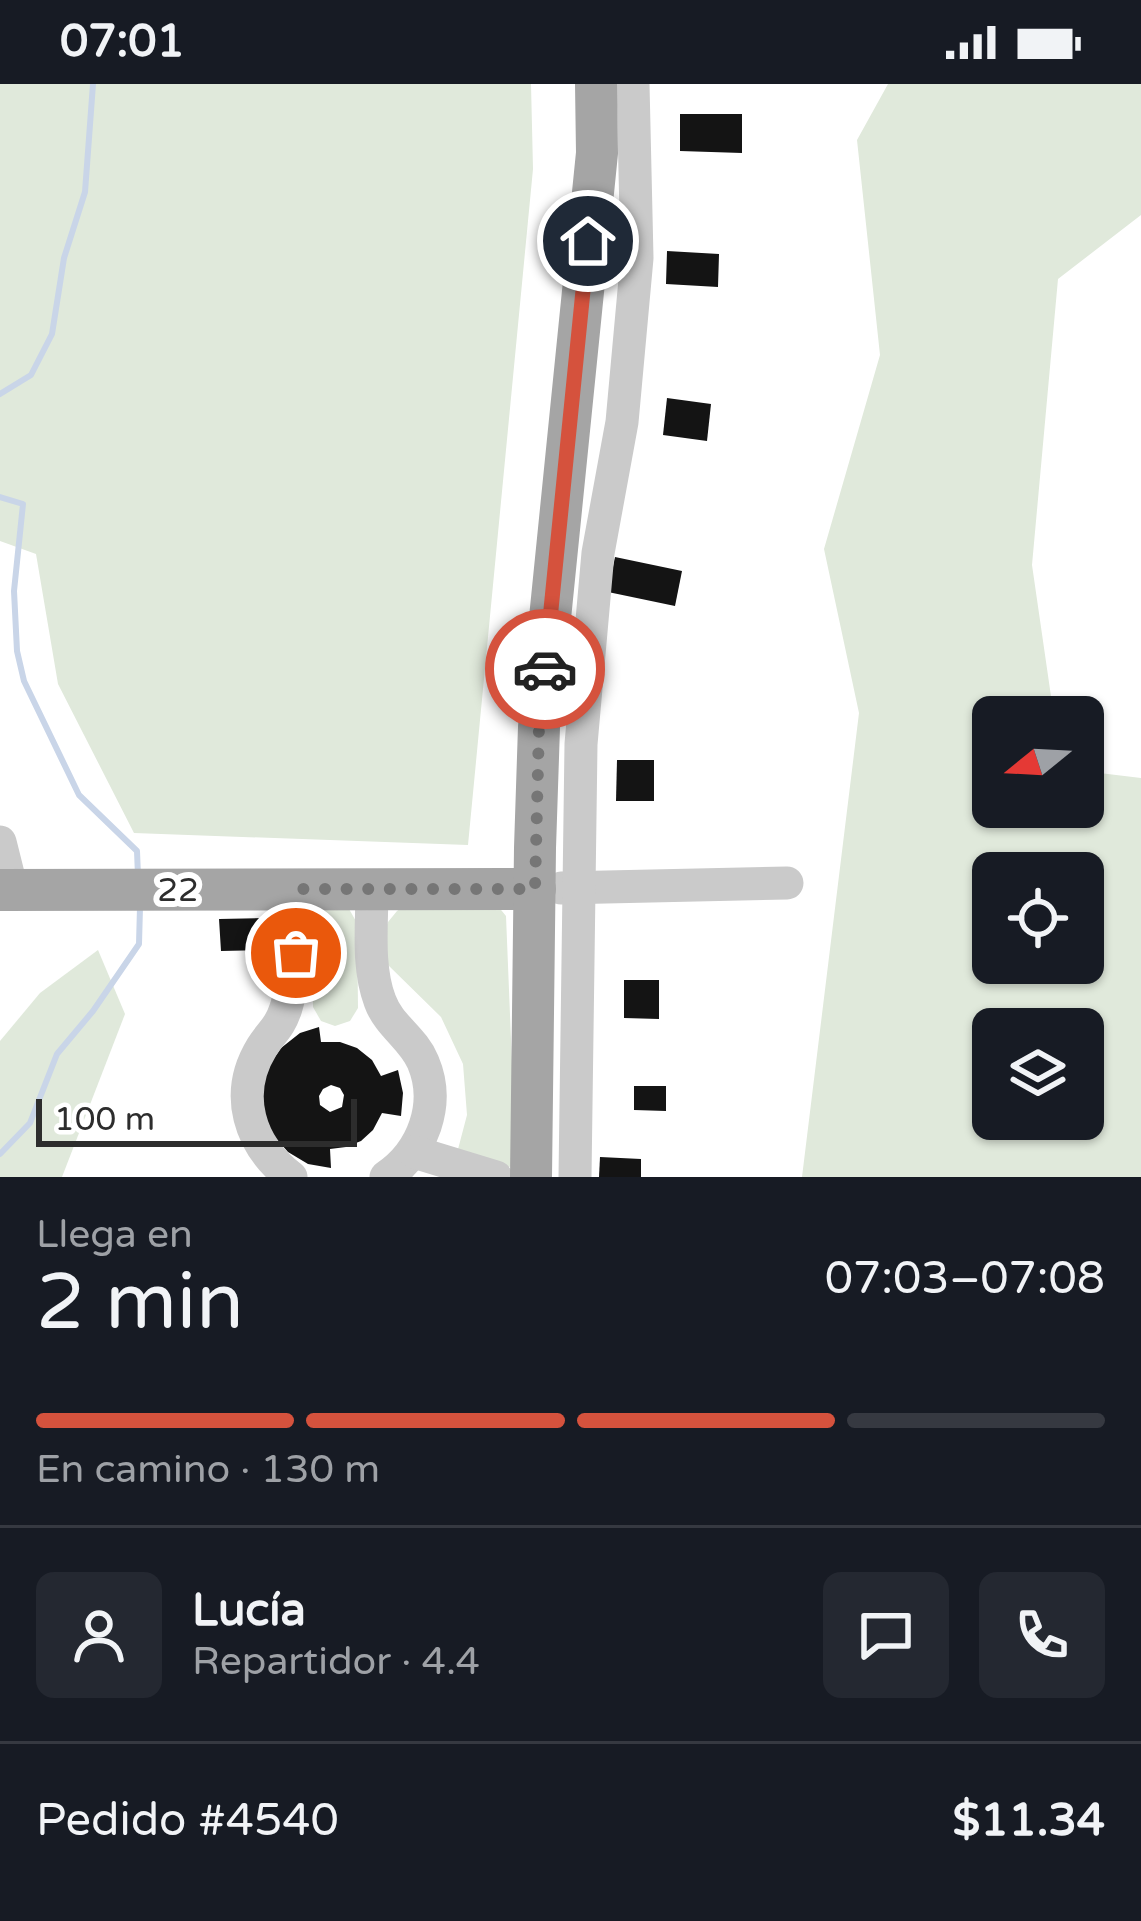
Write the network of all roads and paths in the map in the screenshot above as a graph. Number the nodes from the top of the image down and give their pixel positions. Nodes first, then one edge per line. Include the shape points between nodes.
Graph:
1 (596, 84) edge
2 (633, 84) edge
3 (0, 842) edge
4 (787, 883) dead end
5 (578, 888) junction
6 (303, 889) junction
7 (372, 889) junction
8 (535, 889) junction
9 (6, 890) edge
10 (414, 1152) junction
11 (290, 1177) edge
12 (386, 1177) edge
13 (496, 1177) edge
14 (531, 1177) edge
15 (575, 1177) edge

1 - 8 main road via 597,153 539,727
2 - 5 street via 638,258 622,422 598,553
3 - 9 street
4 - 5 street, 22
5 - 8 street, 22
5 - 15 street
6 - 7 main road, 22
6 - 9 main road, 22
6 - 11 street via 292,986 250,1072 247,1104 260,1147
7 - 8 main road, 22
7 - 10 street via 380,1001 422,1060 430,1091 428,1123
8 - 14 main road
10 - 12 street
10 - 13 street

